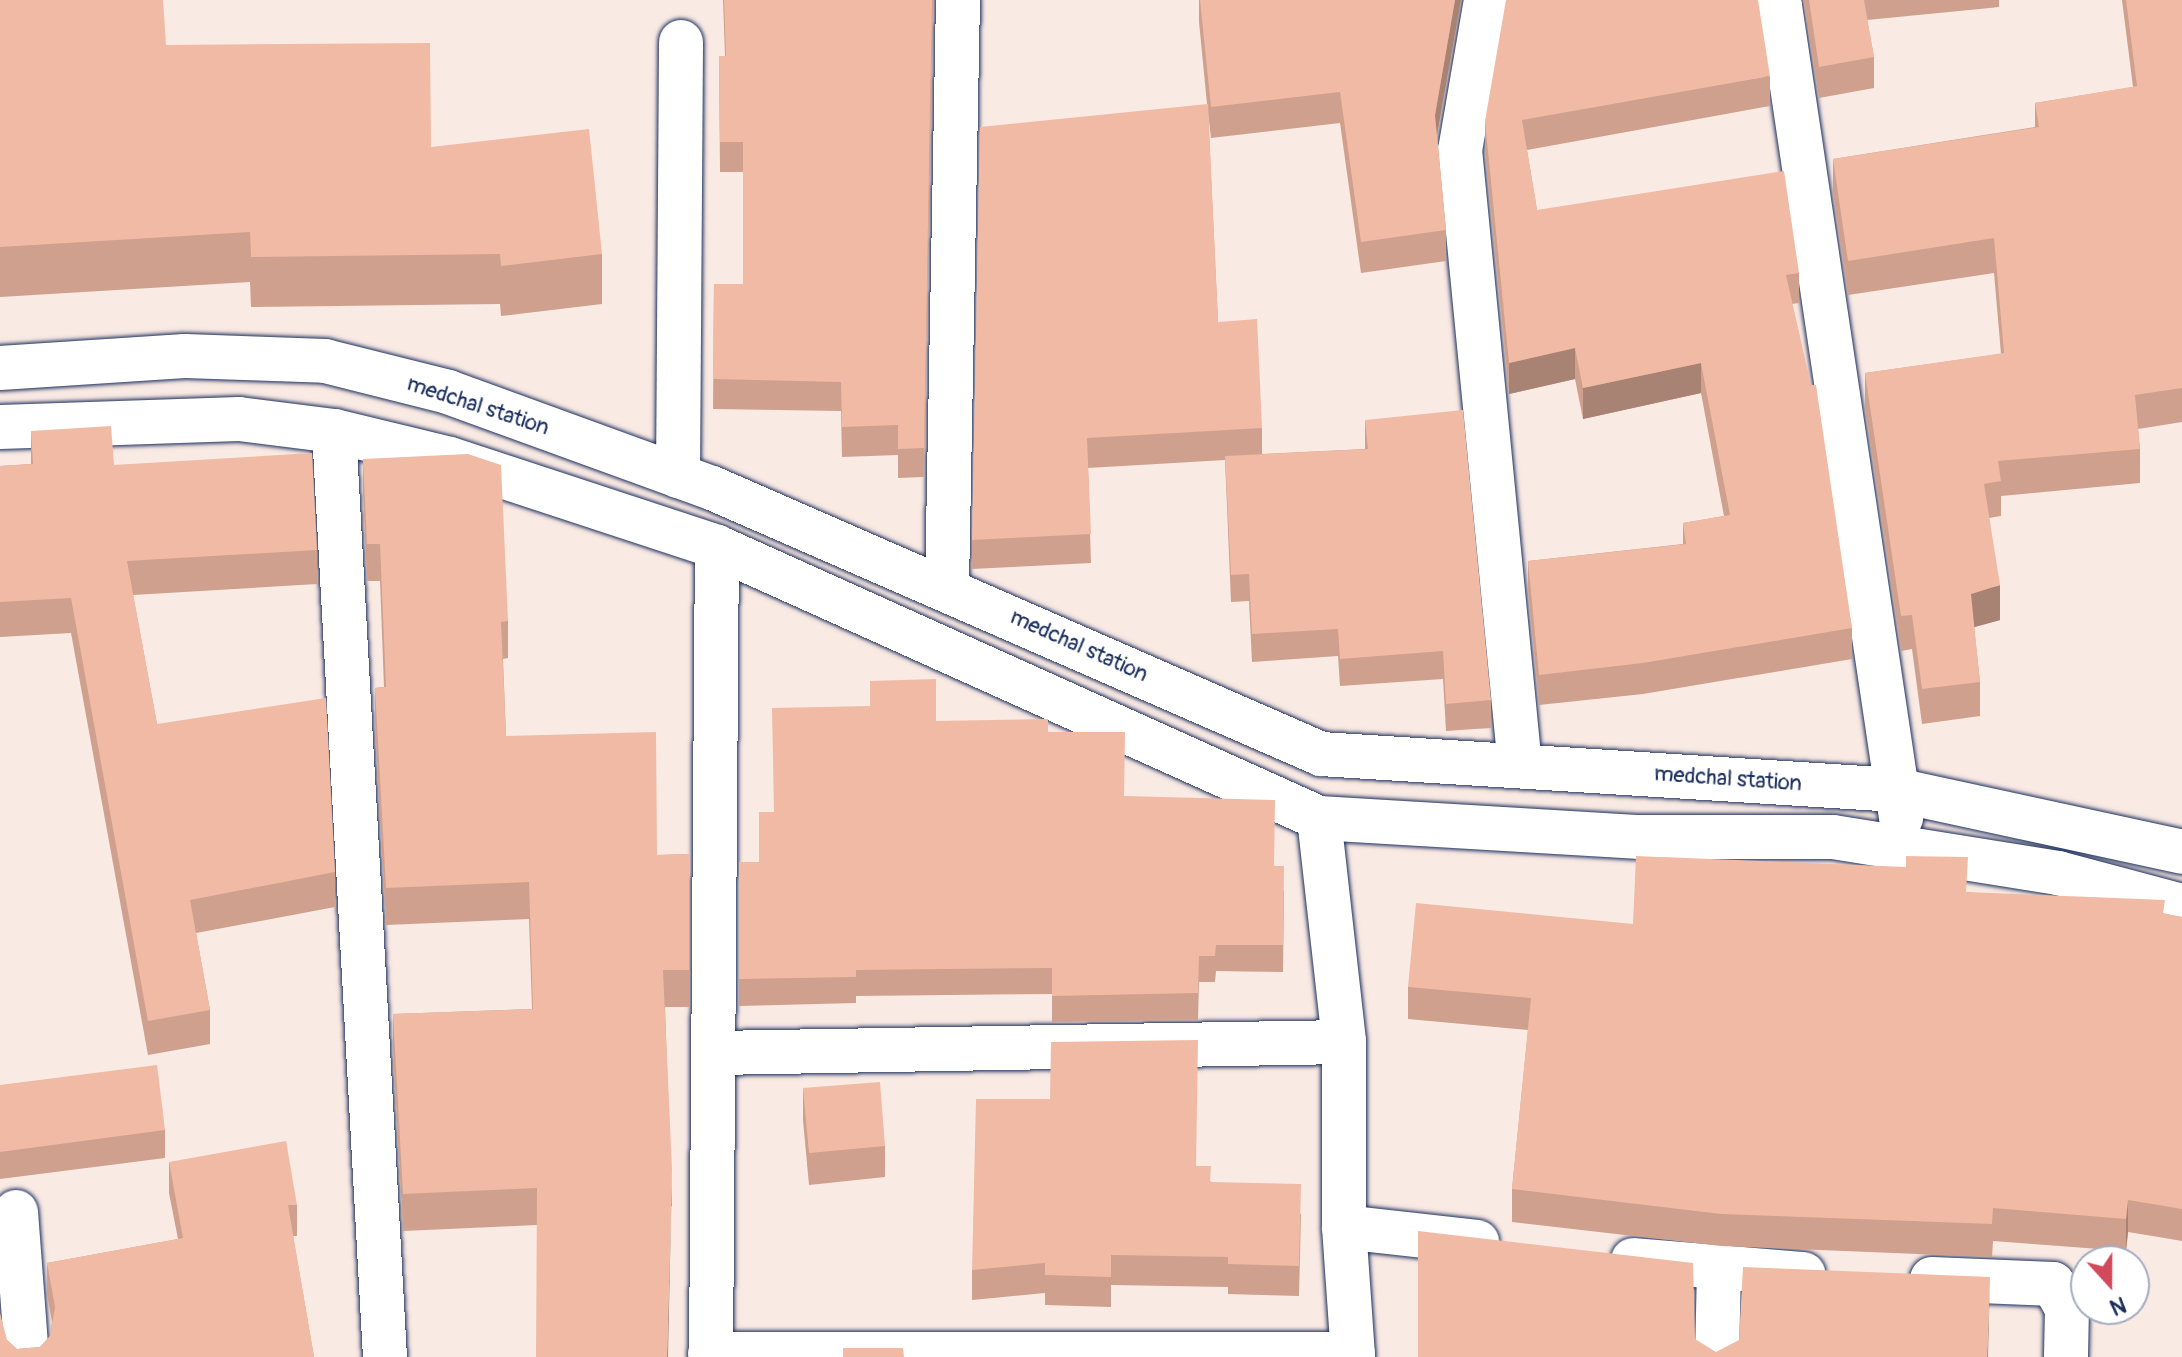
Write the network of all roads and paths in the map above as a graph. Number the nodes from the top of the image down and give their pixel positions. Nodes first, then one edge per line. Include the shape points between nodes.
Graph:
1 (958, 0) edge
2 (1486, 0) edge
3 (1772, 0) edge
4 (681, 42) dead end
5 (0, 368) edge
6 (0, 427) edge
7 (334, 431) junction
8 (678, 476) junction
9 (717, 547) junction
10 (947, 587) junction
11 (1520, 766) junction
12 (1896, 790) junction
13 (1319, 818) junction
14 (1905, 849) junction
15 (2182, 852) edge
16 (2182, 906) edge
17 (1344, 1042) junction
18 (715, 1053) junction
19 (16, 1212) dead end
20 (1344, 1227) junction
21 (1516, 1247) edge
22 (1594, 1256) edge
23 (1719, 1271) junction
24 (1846, 1276) edge
25 (1894, 1278) edge
26 (710, 1355) edge
27 (1353, 1356) edge
28 (27, 1357) edge
29 (385, 1357) edge
30 (1717, 1357) edge
31 (2066, 1357) edge

1 - 10 street
2 - 11 street via 1460,150
3 - 12 street via 1780,6
4 - 8 street
5 - 8 street, medchal station via 185,356 325,361 448,392
6 - 7 street via 239,419
7 - 9 street via 450,459
7 - 29 street
8 - 10 street, medchal station
9 - 13 street
9 - 18 street
10 - 11 street, medchal station via 1321,754
11 - 12 street, medchal station
12 - 14 street
12 - 15 street, medchal station
13 - 14 street via 1640,837 1833,837
13 - 17 street
14 - 16 street via 2058,873
17 - 18 street
17 - 20 street
18 - 26 street
19 - 28 street
20 - 21 street
20 - 27 street
22 - 23 street
23 - 24 street
23 - 30 street
25 - 31 street via 2053,1284 2067,1308
26 - 27 street

